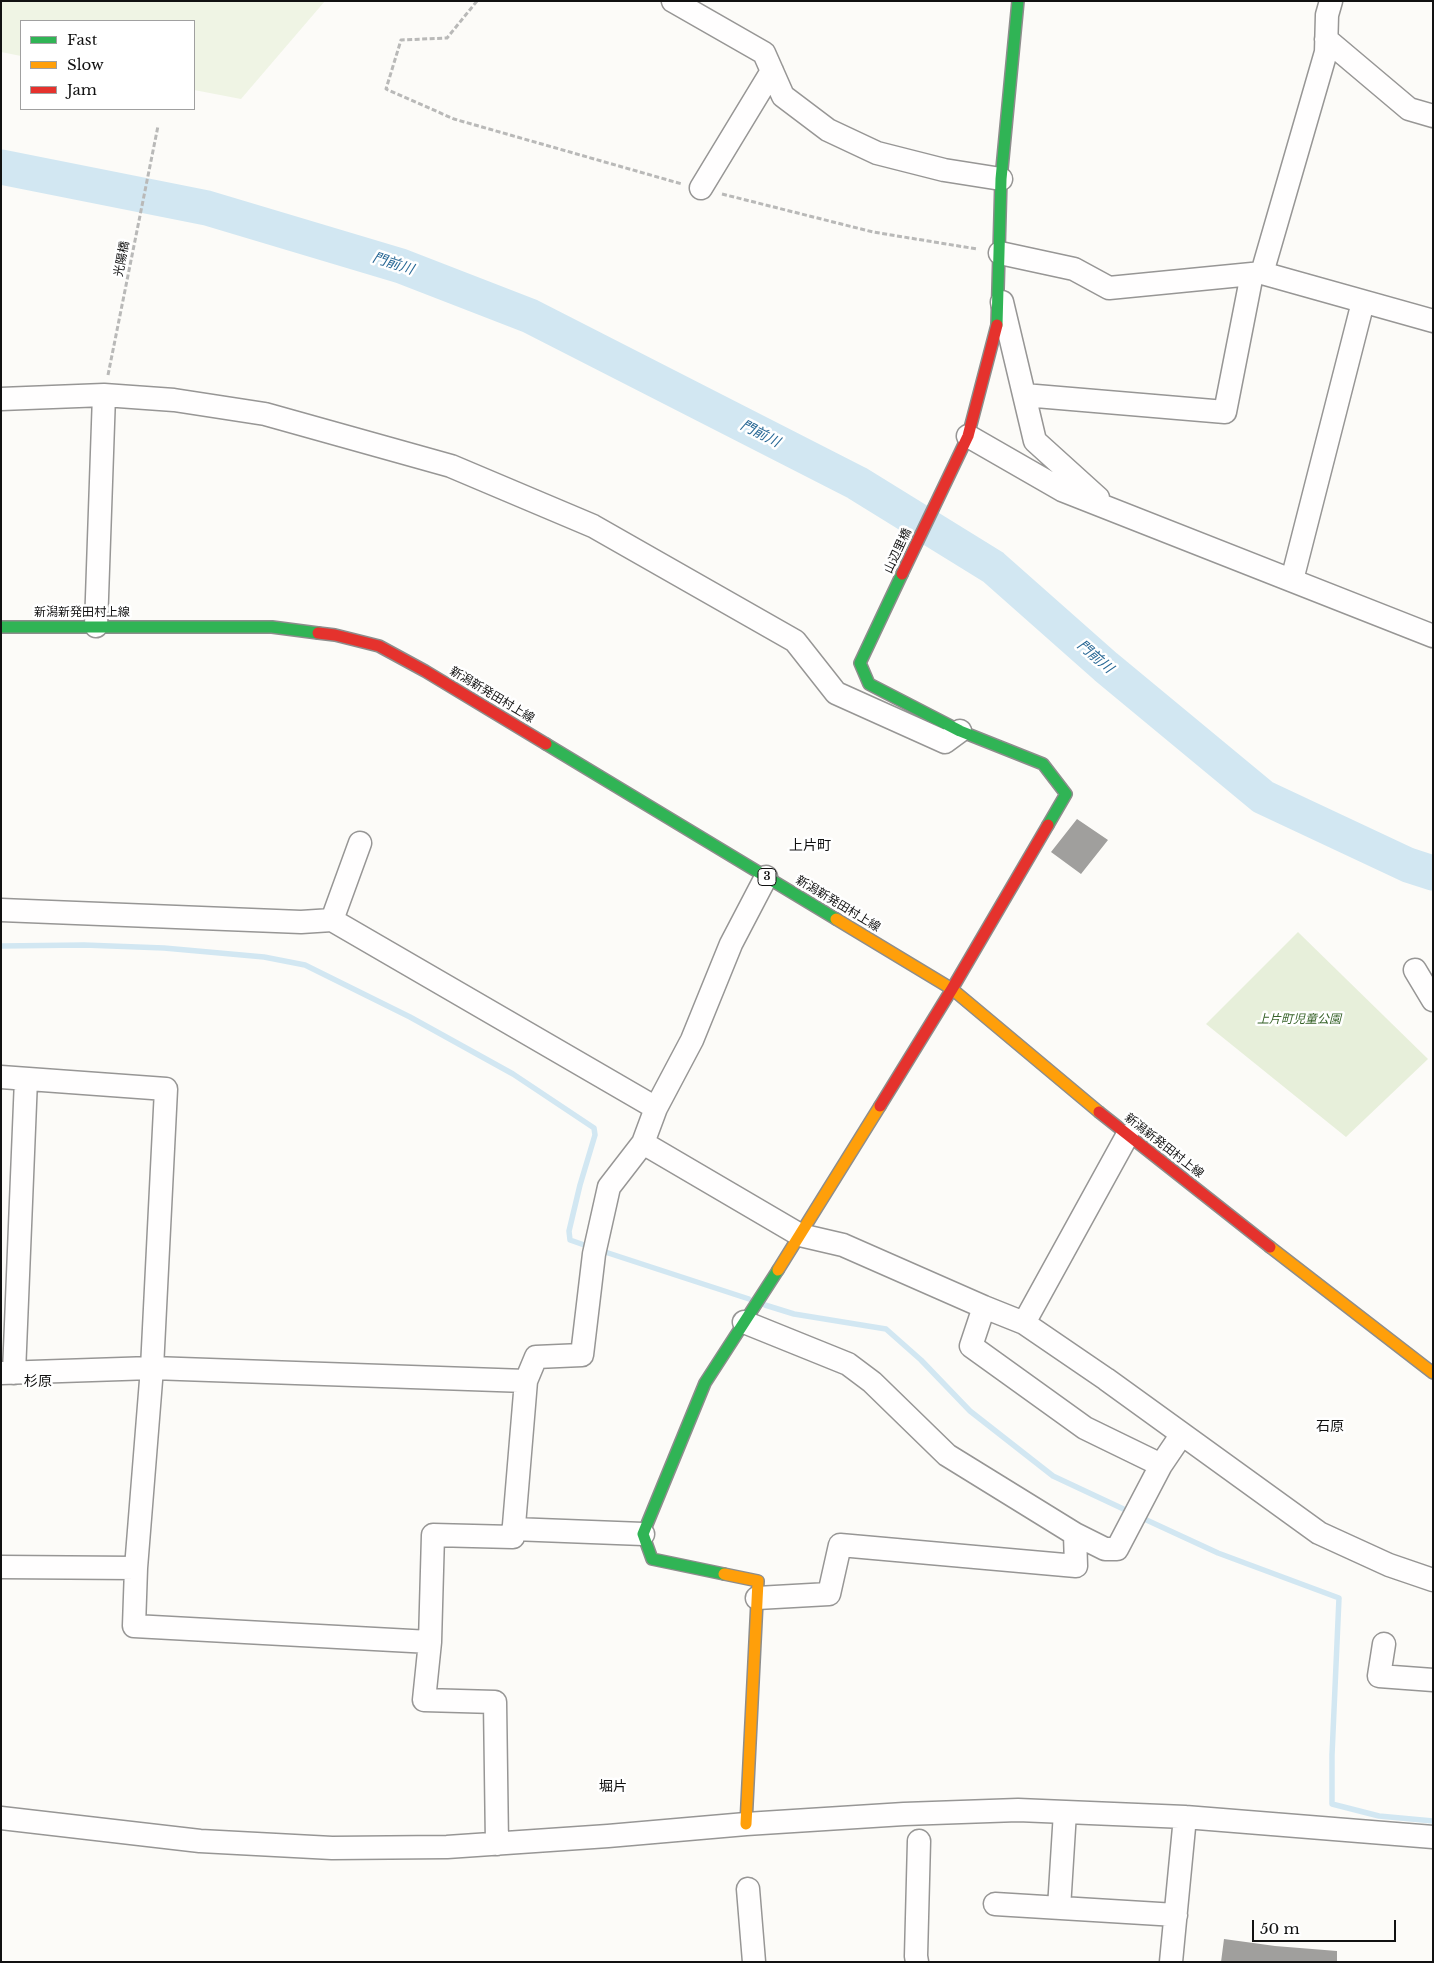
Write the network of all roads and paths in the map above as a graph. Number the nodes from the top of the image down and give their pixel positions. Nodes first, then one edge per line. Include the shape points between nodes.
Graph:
1 (477, 1) edge
2 (673, 1) edge
3 (1018, 1) edge
4 (1331, 1) edge
5 (1326, 39) junction
6 (772, 71) junction
7 (1433, 116) edge
8 (158, 126) dead end
9 (1001, 179) junction
10 (701, 188) junction
11 (1000, 252) junction
12 (1257, 273) junction
13 (999, 286) junction
14 (1363, 302) junction
15 (1433, 321) edge
16 (104, 395) junction
17 (1024, 395) junction
18 (1, 399) edge
19 (964, 443) junction
20 (1109, 508) junction
21 (1292, 580) junction
22 (96, 626) junction
23 (1, 627) edge
24 (1433, 636) edge
25 (960, 730) junction
26 (360, 843) dead end
27 (766, 877) junction
28 (1, 910) edge
29 (332, 920) junction
30 (1415, 970) dead end
31 (952, 989) junction
32 (1433, 1000) edge
33 (1, 1077) edge
34 (26, 1079) junction
35 (656, 1108) junction
36 (1127, 1136) junction
37 (643, 1143) junction
38 (800, 1234) junction
39 (984, 1307) junction
40 (744, 1322) junction
41 (1024, 1323) junction
42 (152, 1368) junction
43 (7, 1373) edge
44 (1433, 1373) edge
45 (526, 1382) junction
46 (1182, 1434) junction
47 (1161, 1465) junction
48 (513, 1529) junction
49 (643, 1534) junction
50 (1075, 1534) junction
51 (1, 1567) edge
52 (136, 1568) junction
53 (1433, 1580) edge
54 (757, 1598) junction
55 (430, 1642) junction
56 (1384, 1644) dead end
57 (1433, 1680) edge
58 (1065, 1812) junction
59 (1185, 1817) junction
60 (1, 1818) edge
61 (746, 1824) junction
62 (1433, 1837) edge
63 (919, 1841) dead end
64 (497, 1844) junction
65 (748, 1889) dead end
66 (995, 1904) dead end
67 (1059, 1908) junction
68 (1176, 1915) junction
69 (754, 1962) edge
70 (917, 1962) edge
71 (1171, 1962) edge

1 - 10 path via 447,38 401,40 386,90 454,119
2 - 6 street via 764,54
3 - 9 street, 山辺里橋
4 - 5 street
5 - 7 street via 1409,110
5 - 12 street via 1326,52
6 - 9 street via 783,96 828,130 877,153 944,170
6 - 10 street
8 - 16 path, 光陽橋
9 - 11 street, 山辺里橋
10 - 11 path via 873,232
11 - 12 street via 1074,269 1108,288
11 - 13 street, 山辺里橋
12 - 14 street
12 - 17 street via 1225,412
13 - 17 street
13 - 19 street, 山辺里橋 via 998,320
14 - 15 street
14 - 21 street
16 - 18 street
16 - 22 street
16 - 25 street via 174,400 265,414 451,466 593,526 795,641 836,693 945,742
17 - 20 street via 1035,441
19 - 20 street via 1062,490
19 - 25 street, 山辺里橋 via 860,663 870,684
20 - 21 street
21 - 24 street
22 - 23 street, 新潟新発田村上線 / 3
22 - 27 street, 新潟新発田村上線 / 3 via 272,627 335,635 379,646
25 - 31 street via 1042,764 1066,794
26 - 29 street
27 - 31 street, 新潟新発田村上線 / 3
27 - 35 street via 732,944 692,1040
28 - 29 street via 301,922
29 - 35 street
30 - 32 street
31 - 36 street, 新潟新発田村上線 / 3
31 - 38 street
33 - 34 street
34 - 42 street via 166,1089
34 - 43 street
35 - 37 street
36 - 41 street
36 - 44 street, 新潟新発田村上線 / 3
37 - 38 street
37 - 45 street via 609,1187 594,1254 582,1355 536,1357
38 - 39 street via 843,1245
38 - 40 street
39 - 41 street
39 - 47 street via 971,1346 1085,1428
40 - 49 street via 705,1384
40 - 50 street via 848,1364 872,1382 947,1455
41 - 46 street
42 - 43 street
42 - 45 street
42 - 52 street
45 - 48 street
46 - 47 street
46 - 53 street via 1319,1533 1389,1565
47 - 50 street via 1117,1549 1105,1549
48 - 49 street
48 - 55 street via 513,1537 433,1535
49 - 54 street via 652,1559 758,1581
50 - 54 street via 1076,1566 840,1545 829,1594
51 - 52 street
52 - 55 street via 134,1626
54 - 61 street
55 - 64 street via 424,1700 495,1702
56 - 57 street via 1379,1676
58 - 59 street
58 - 61 street via 1018,1810 904,1814
58 - 67 street
59 - 62 street
59 - 68 street
60 - 64 street via 247,1844 332,1848
61 - 64 street
63 - 70 street
65 - 69 street
66 - 67 street
67 - 68 street
68 - 71 street

